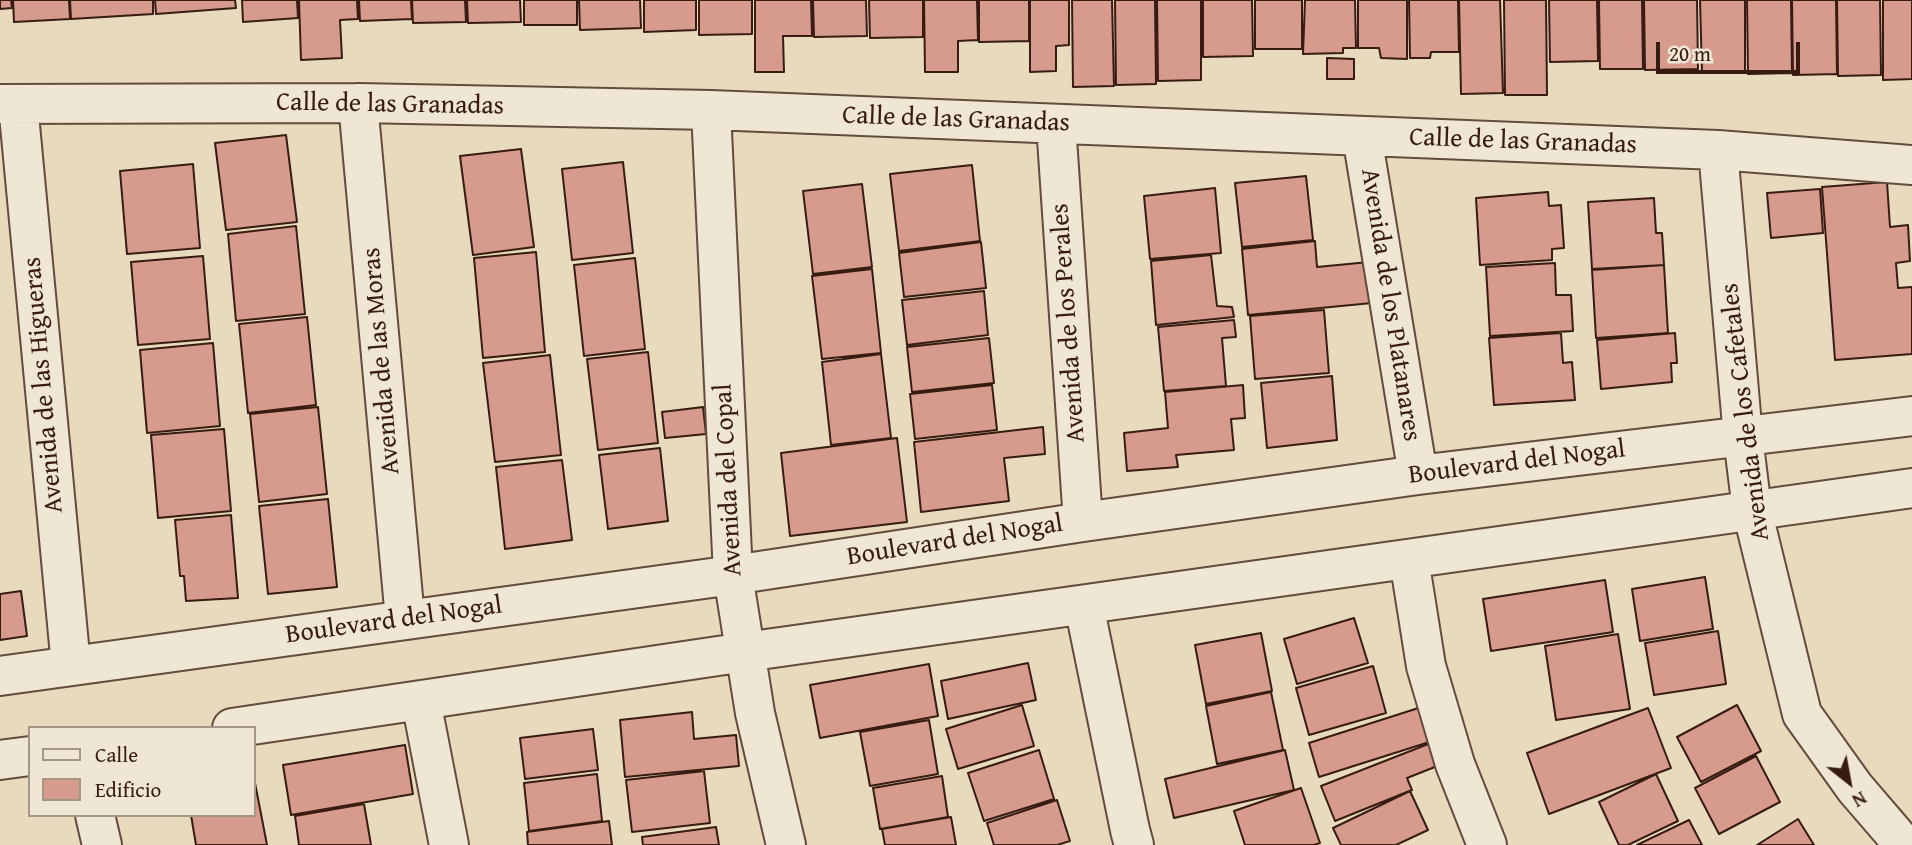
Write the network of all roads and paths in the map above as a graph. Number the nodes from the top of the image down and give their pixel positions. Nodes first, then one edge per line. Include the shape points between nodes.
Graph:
1 (358, 103) junction
2 (9, 104) edge
3 (710, 110) junction
4 (1056, 124) junction
5 (1362, 136) junction
6 (1718, 150) junction
7 (1912, 165) edge
8 (1912, 416) edge
9 (1743, 437) junction
10 (1418, 475) junction
11 (1912, 488) edge
12 (1752, 510) junction
13 (1083, 522) junction
14 (1409, 559) junction
15 (733, 575) junction
16 (1084, 605) junction
17 (405, 619) junction
18 (745, 652) junction
19 (71, 666) junction
20 (0, 676) edge
21 (421, 701) junction
22 (246, 726) edge
23 (28, 756) edge
24 (0, 760) edge
25 (95, 817) edge
26 (102, 845) edge
27 (449, 845) edge
28 (786, 845) edge
29 (1134, 845) edge
30 (1487, 845) edge
31 (1904, 845) edge

1 - 2 street, Calle de las Granadas
1 - 3 street, Calle de las Granadas
1 - 17 street, Avenida de las Moras
2 - 19 street, Avenida de las Higueras
3 - 4 street, Calle de las Granadas
3 - 15 street, Avenida del Copal
4 - 5 street, Calle de las Granadas
4 - 13 street, Avenida de los Perales
5 - 6 street, Calle de las Granadas
5 - 10 street, Avenida de los Platanares
6 - 7 street, Calle de las Granadas
6 - 9 street, Avenida de los Cafetales
8 - 9 street, Boulevard del Nogal
9 - 10 street, Boulevard del Nogal
9 - 12 street, Avenida de los Cafetales
10 - 13 street, Boulevard del Nogal
11 - 12 street
12 - 14 street
12 - 31 street, Avenida de los Cafetales via 1801,714
13 - 15 street, Boulevard del Nogal
14 - 16 street
14 - 30 street via 1426,666 1455,764
15 - 17 street, Boulevard del Nogal
15 - 18 street, Avenida del Copal
16 - 18 street
16 - 29 street
17 - 19 street, Boulevard del Nogal
18 - 21 street
18 - 28 street, Avenida del Copal
19 - 20 street, Boulevard del Nogal
21 - 22 street
21 - 27 street
23 - 24 street
25 - 26 street

